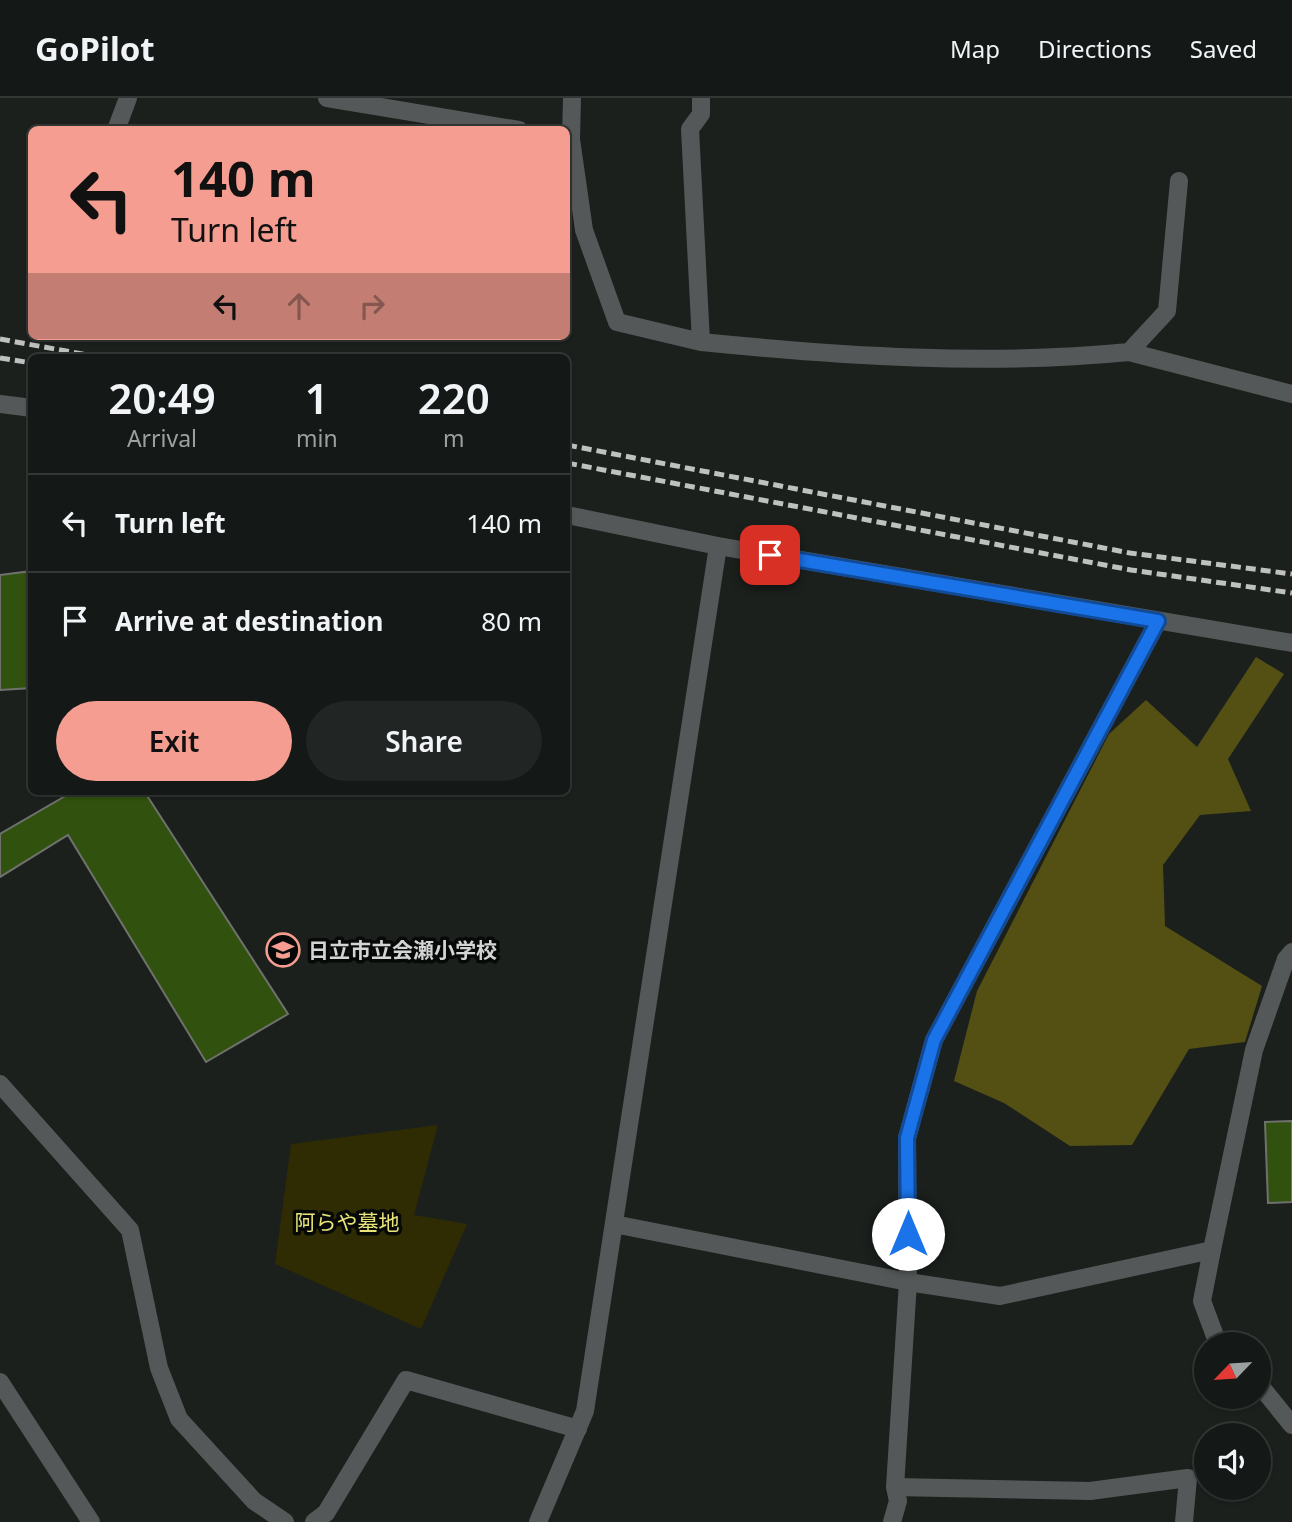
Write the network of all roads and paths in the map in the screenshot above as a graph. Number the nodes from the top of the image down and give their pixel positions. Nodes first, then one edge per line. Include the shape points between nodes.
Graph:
1 (128, 98) edge
2 (327, 98) edge
3 (572, 98) edge
4 (701, 98) edge
5 (118, 126) edge
6 (495, 126) edge
7 (570, 126) edge
8 (570, 144) edge
9 (1179, 181) dead end
10 (701, 342) junction
11 (1129, 352) junction
12 (1292, 394) edge
13 (0, 404) edge
14 (28, 408) edge
15 (570, 516) edge
16 (718, 547) junction
17 (1158, 621) junction
18 (1292, 643) edge
19 (1292, 952) edge
20 (0, 1084) edge
21 (614, 1224) junction
22 (1212, 1250) junction
23 (908, 1282) junction
24 (1214, 1332) edge
25 (0, 1382) edge
26 (1271, 1399) edge
27 (1292, 1425) edge
28 (578, 1429) junction
29 (895, 1487) junction
30 (92, 1522) edge
31 (285, 1522) edge
32 (314, 1522) edge
33 (538, 1522) edge
34 (892, 1522) edge
35 (1184, 1522) edge

1 - 5 street
2 - 6 street
3 - 7 street
4 - 10 street via 701,114 690,129
8 - 10 street via 584,230 617,322
9 - 11 street via 1167,311
10 - 11 street via 979,358 1055,359
11 - 12 street
13 - 14 street
15 - 16 street
16 - 17 street
16 - 21 street
17 - 18 street
17 - 23 street via 934,1040 907,1138
19 - 22 street via 1254,1050
20 - 31 street via 130,1230 159,1368 179,1419 254,1501
21 - 23 street
21 - 28 street via 585,1411
22 - 23 street via 1000,1296
22 - 24 street via 1202,1301
23 - 29 street
25 - 30 street
26 - 27 street
28 - 32 street via 407,1380 327,1513
28 - 33 street
29 - 34 street via 898,1501
29 - 35 street via 1090,1491 1188,1478

